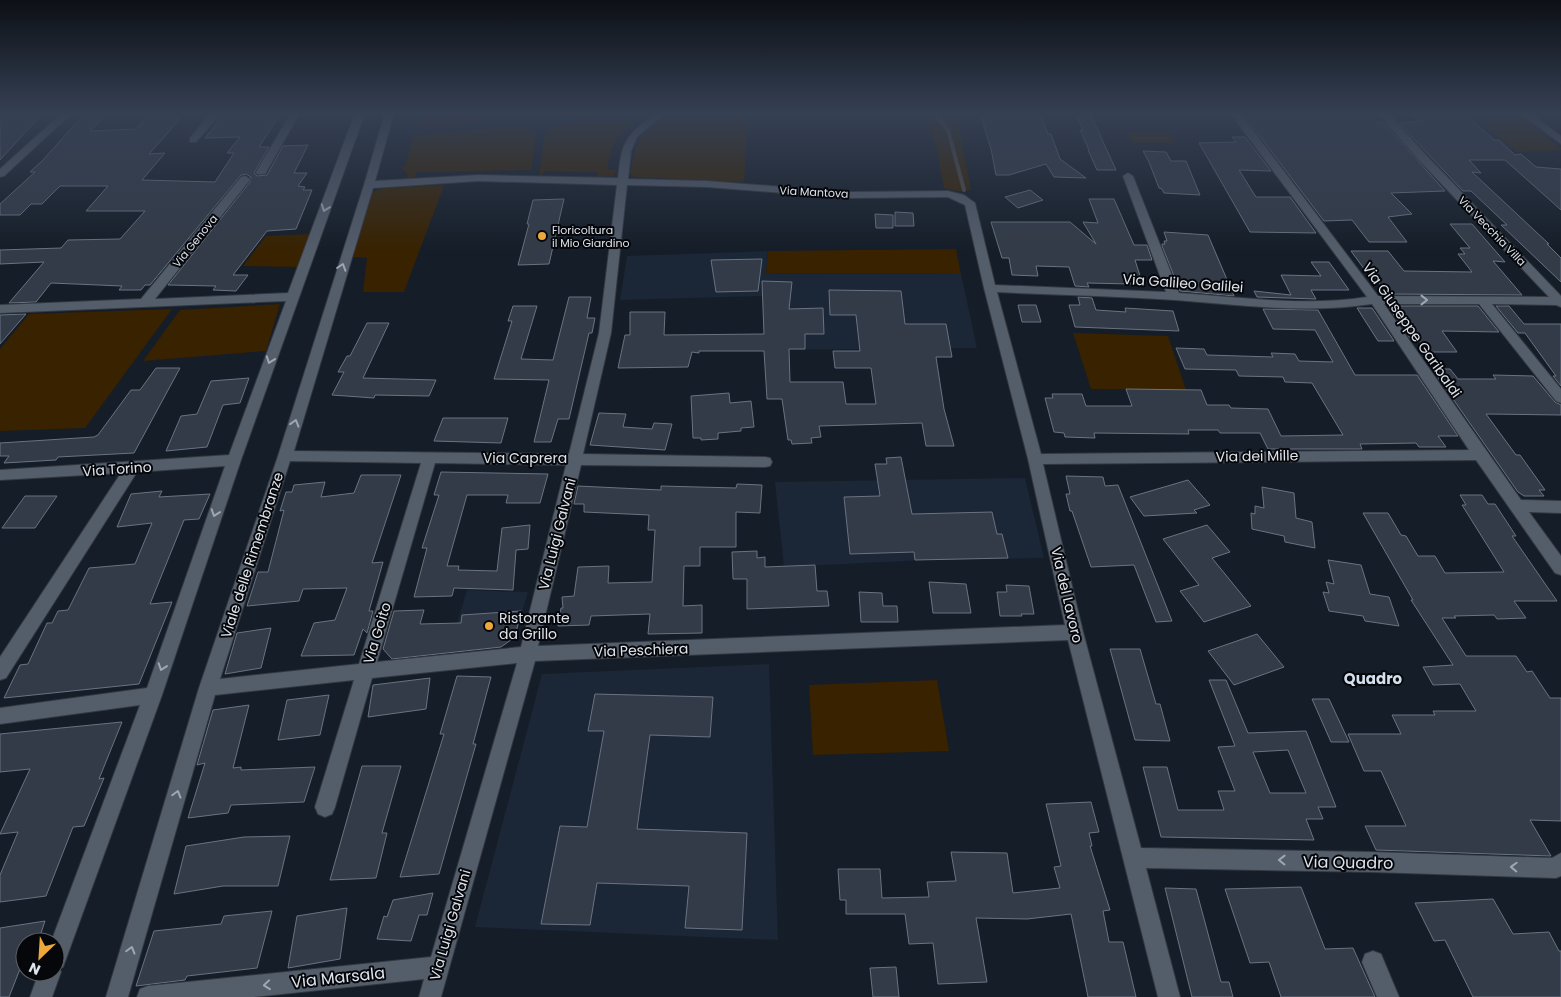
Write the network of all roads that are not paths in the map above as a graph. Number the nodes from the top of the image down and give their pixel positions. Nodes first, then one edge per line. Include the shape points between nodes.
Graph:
1 (16, 160) edge
2 (269, 160) edge
3 (343, 160) edge
4 (375, 160) edge
5 (624, 160) edge
6 (1270, 160) edge
7 (1424, 160) edge
8 (262, 172) dead end
9 (0, 174) edge
10 (1128, 176) dead end
11 (245, 179) dead end
12 (624, 181) junction
13 (368, 185) junction
14 (960, 197) joint
15 (990, 288) junction
16 (1174, 296) junction
17 (293, 297) junction
18 (1375, 300) junction
19 (1482, 300) junction
20 (1560, 302) edge
21 (145, 303) junction
22 (0, 309) edge
23 (1561, 398) edge
24 (1480, 455) junction
25 (285, 456) junction
26 (429, 459) junction
27 (576, 459) junction
28 (1035, 459) junction
29 (234, 460) junction
30 (764, 462) dead end
31 (132, 468) junction
32 (0, 476) edge
33 (1518, 506) junction
34 (1561, 507) edge
35 (1561, 568) edge
36 (1075, 632) junction
37 (528, 654) junction
38 (366, 670) junction
39 (0, 672) edge
40 (208, 688) junction
41 (152, 695) junction
42 (0, 716) edge
43 (325, 807) dead end
44 (1134, 858) junction
45 (1561, 864) edge
46 (65, 932) edge
47 (1373, 962) dead end
48 (437, 967) junction
49 (46, 982) edge
50 (41, 997) edge
51 (117, 997) edge
52 (148, 997) edge
53 (430, 997) edge
54 (1169, 997) edge
55 (1388, 997) edge

1 - 9 street
2 - 8 street
3 -> 17 street
4 - 13 street, Viale delle Rimembranze
5 - 12 street, Via Luigi Galvani
6 - 18 street, Via Giuseppe Garibaldi
7 - 20 street, Via Vecchia Villa
10 - 16 street
11 - 21 street, Via Genova
12 - 13 street, Via Mantova via 478,178
12 - 14 street, Via Mantova via 847,195 948,194
12 - 27 street, Via Luigi Galvani via 605,333
25 -> 13 street, Viale delle Rimembranze
14 - 15 street, Via del Lavoro via 970,203 974,214
15 - 16 street, Via Galileo Galilei
15 - 28 street, Via del Lavoro
16 - 18 street, Via Galileo Galilei via 1302,305
17 - 21 street
17 -> 29 street
18 -> 19 street, Via Galileo Galilei
18 - 24 street, Via Giuseppe Garibaldi
19 - 20 street, Via Galileo Galilei
19 - 23 street
21 - 22 street
24 - 28 street, Via dei Mille
24 - 33 street, Via Giuseppe Garibaldi
25 - 26 street, Via Caprera
25 - 40 street, Viale delle Rimembranze
26 - 27 street, Via Caprera
26 - 38 street, Via Goito
27 - 30 street, Via Caprera
27 - 37 street, Via Luigi Galvani
28 - 36 street, Via del Lavoro
29 - 31 street, Via Torino
29 -> 41 street
31 - 32 street, Via Torino
31 - 39 street
33 - 34 street
33 - 35 street, Via Giuseppe Garibaldi
36 - 37 street, Via Peschiera
36 - 44 street, Via del Lavoro
37 - 38 street, Via Peschiera
37 - 48 street, Via Luigi Galvani
38 - 40 street, Via Peschiera
38 - 43 street, Via Goito
51 -> 40 street, Viale delle Rimembranze
41 - 42 street
41 - 46 street
45 -> 44 street, Via Quadro via 1556,868
44 - 54 street, Via del Lavoro
47 - 55 street
48 -> 52 street, Via Marsala
48 - 53 street, Via Luigi Galvani
49 - 50 street

